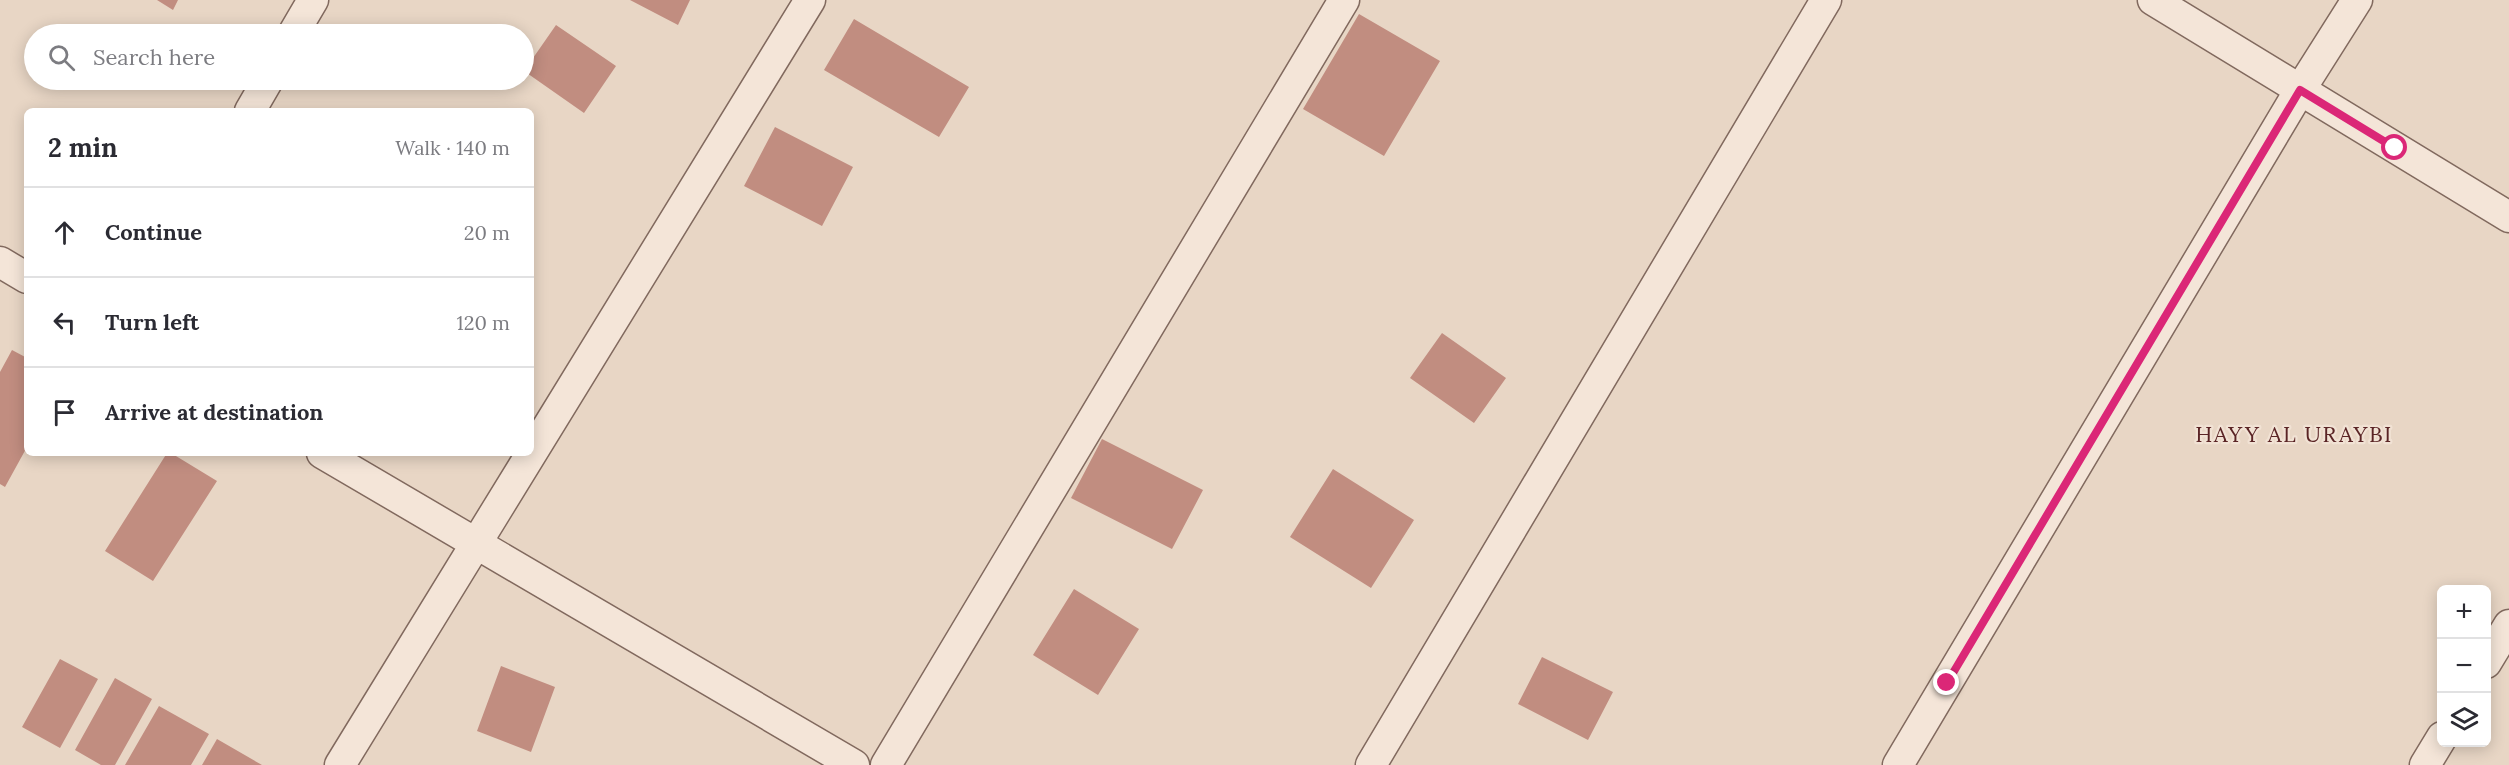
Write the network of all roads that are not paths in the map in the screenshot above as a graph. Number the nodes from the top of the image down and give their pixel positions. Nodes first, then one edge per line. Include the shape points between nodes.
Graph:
1 (313, 0) edge
2 (810, 0) edge
3 (1344, 0) edge
4 (1826, 0) edge
5 (2152, 0) edge
6 (2357, 0) edge
7 (299, 24) edge
8 (262, 90) edge
9 (2300, 90) junction
10 (252, 108) edge
11 (2509, 217) edge
12 (0, 262) edge
13 (24, 276) edge
14 (534, 450) edge
15 (327, 456) edge
16 (530, 456) edge
17 (476, 544) junction
18 (2509, 625) edge
19 (2491, 656) edge
20 (2437, 745) edge
21 (340, 765) edge
22 (855, 765) edge
23 (885, 765) edge
24 (1371, 765) edge
25 (1898, 765) edge
26 (2425, 765) edge

1 - 7 street
2 - 14 street
3 - 23 street
4 - 24 street
5 - 9 street
6 - 9 street
8 - 10 street
9 - 11 street
9 - 25 street
12 - 13 street
15 - 17 street
16 - 17 street
17 - 21 street
17 - 22 street
18 - 19 street
20 - 26 street

